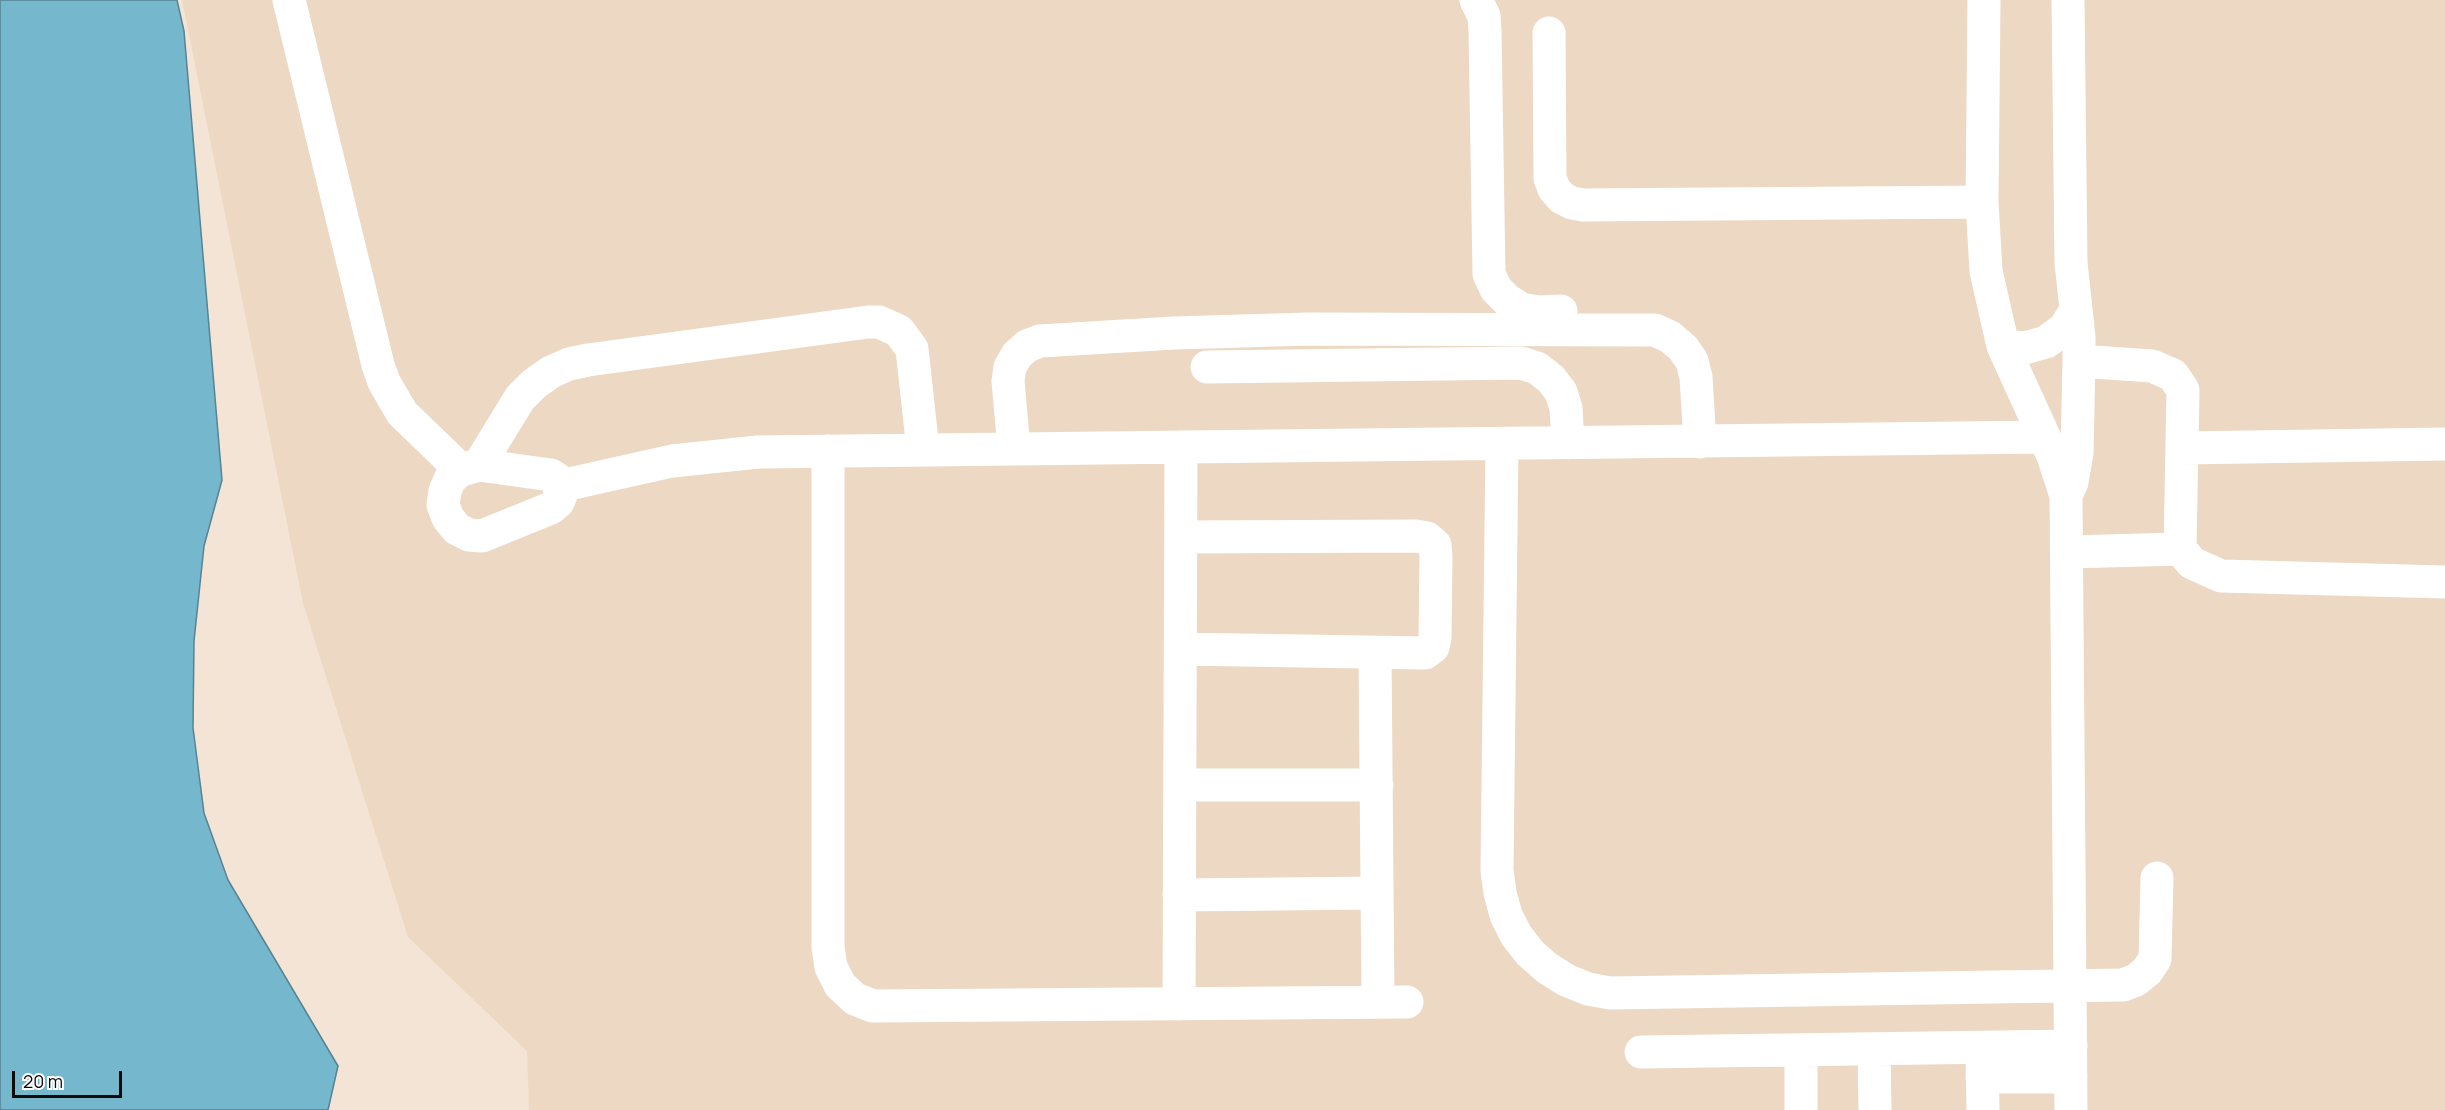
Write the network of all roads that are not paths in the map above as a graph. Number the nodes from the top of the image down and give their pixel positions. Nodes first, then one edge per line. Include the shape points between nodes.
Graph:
1 (289, 0) edge
2 (1476, 0) edge
3 (1984, 0) edge
4 (2068, 0) edge
5 (1549, 33) dead end
6 (1982, 202) junction
7 (2076, 310) junction
8 (2002, 346) junction
9 (2079, 362) junction
10 (1207, 367) dead end
11 (2044, 437) junction
12 (1711, 442) junction
13 (1568, 443) junction
14 (1502, 444) junction
15 (2445, 444) edge
16 (1181, 447) junction
17 (2182, 448) junction
18 (1014, 449) junction
19 (923, 450) junction
20 (828, 451) junction
21 (470, 467) junction
22 (560, 486) junction
23 (2066, 496) junction
24 (1181, 537) junction
25 (2180, 549) junction
26 (2067, 552) junction
27 (2445, 582) edge
28 (1181, 650) junction
29 (1376, 653) junction
30 (1180, 785) junction
31 (1377, 785) junction
32 (2157, 878) dead end
33 (1377, 893) junction
34 (1179, 895) junction
35 (2071, 986) junction
36 (1179, 1004) junction
37 (1874, 1049) junction
38 (1801, 1050) junction
39 (1641, 1052) dead end
40 (2071, 1061) junction
41 (1982, 1063) junction
42 (1801, 1110) edge
43 (1875, 1110) edge
44 (1983, 1110) edge
45 (2071, 1110) edge

1 - 21 street via 384,382 402,413
2 - 12 street via 1484,16 1487,258 1496,289 1521,309 1538,312 1642,310 1682,319 1710,351 1715,370
3 - 6 street
4 - 7 street via 2070,227
5 - 6 street via 1550,178 1554,189 1572,203
6 - 8 street via 1986,272
7 - 8 street via 2064,329 2046,342 2025,348
7 - 9 street
8 - 11 street
9 - 17 street via 2152,366 2173,375 2182,390
9 - 23 street via 2077,453
10 - 13 street via 1521,363 1544,373 1561,392
11 - 12 street
11 - 23 street
12 - 13 street
12 - 18 street via 1692,362 1677,342 1655,330 1308,329 1040,341 1027,346 1010,367 1008,381
13 - 14 street
14 - 16 street
14 - 35 street via 1497,870 1506,915 1530,953 1566,980 1610,993
15 - 17 street
16 - 18 street
16 - 24 street
17 - 25 street
18 - 19 street
19 - 20 street
19 - 21 street via 912,349 899,331 879,322 868,322 569,364 551,372 520,398
20 - 22 street via 715,455
20 - 36 street via 828,947 831,967 840,985 855,999 873,1006
21 - 22 street via 551,475
21 - 22 street via 450,479 443,505 448,518 469,535 482,536 551,508 561,495
23 - 26 street
24 - 28 street
24 - 29 street via 1427,538 1435,545 1436,556 1432,647 1416,654
25 - 26 street
25 - 27 street via 2192,563 2221,576
26 - 35 street
28 - 29 street
28 - 30 street
29 - 31 street
30 - 31 street
30 - 34 street
31 - 33 street
32 - 35 street via 2157,945 2155,959 2147,971 2123,985
33 - 34 street
33 - 36 street via 1393,1002
34 - 36 street
35 - 40 street
37 - 38 street
37 - 41 street
37 - 43 street
38 - 39 street
38 - 42 street
40 - 41 street
40 - 45 street
41 - 44 street

